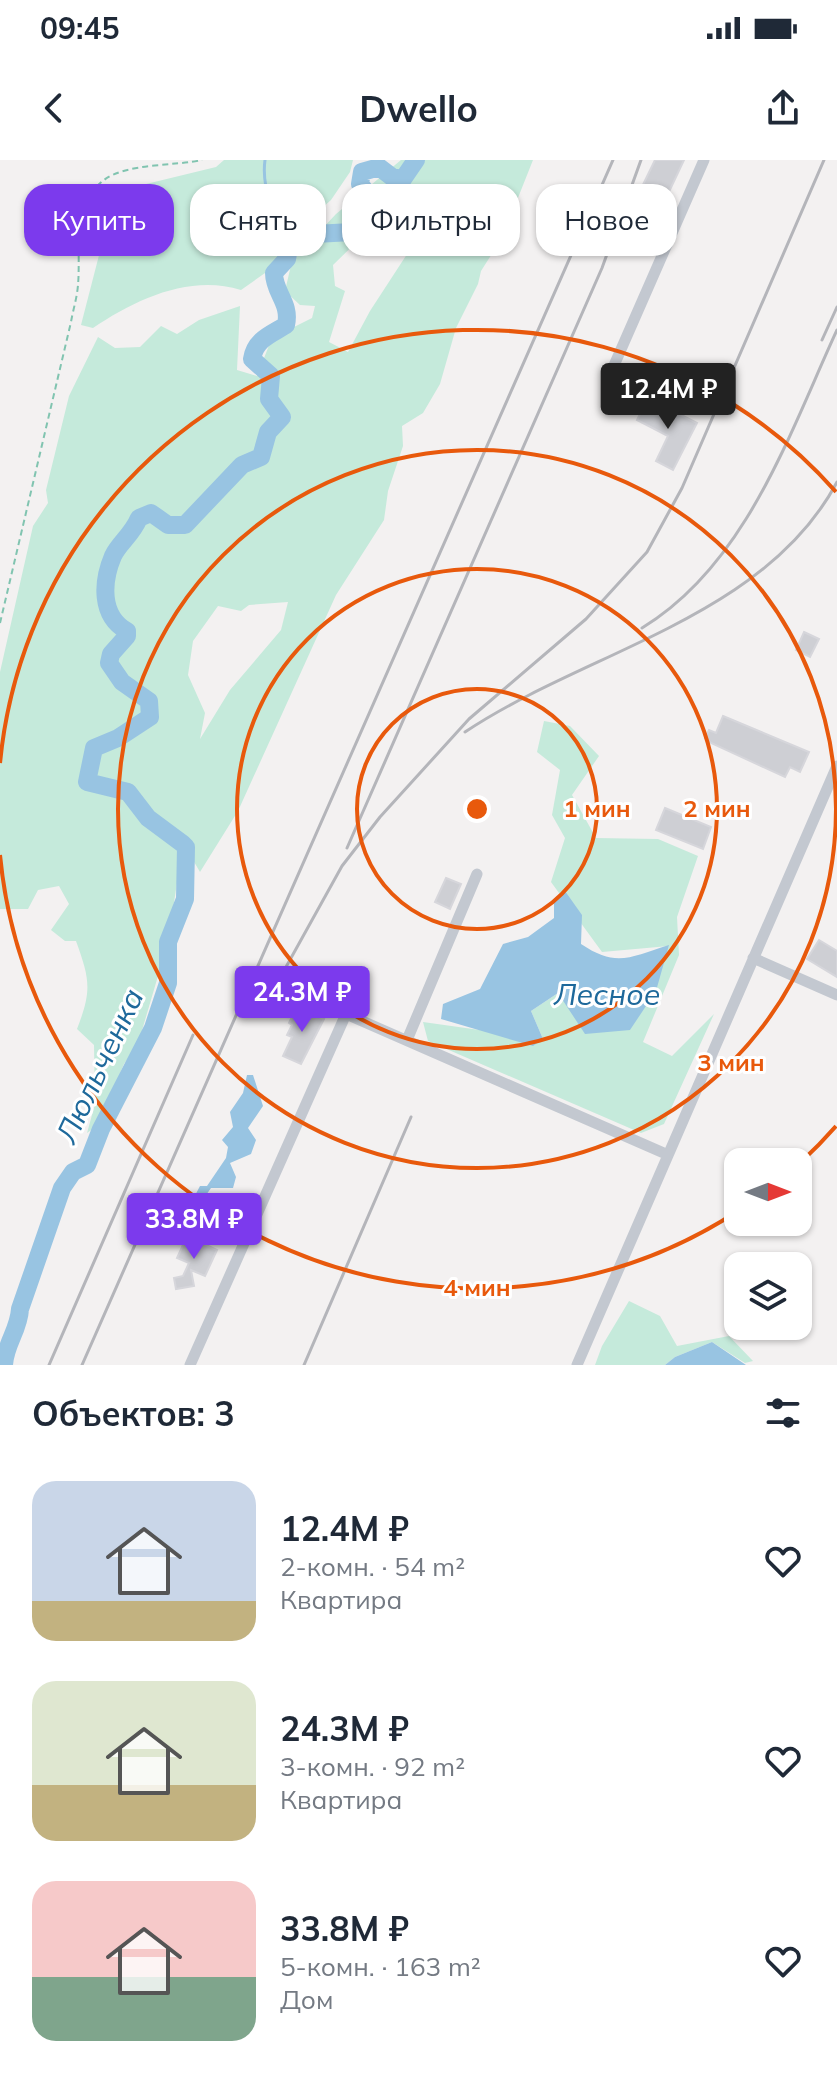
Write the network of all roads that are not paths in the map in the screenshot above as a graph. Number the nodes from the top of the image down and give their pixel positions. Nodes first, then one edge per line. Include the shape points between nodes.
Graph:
1 (704, 160) edge
2 (612, 370) dead end
3 (837, 766) edge
4 (477, 874) dead end
5 (753, 958) junction
6 (297, 994) dead end
7 (837, 995) edge
8 (346, 1014) junction
9 (407, 1040) junction
10 (666, 1154) junction
11 (190, 1365) edge
12 (577, 1365) edge

1 - 2 street
3 - 5 street
4 - 9 street
5 - 7 street
5 - 10 street
6 - 8 street
8 - 9 street
8 - 11 street
9 - 10 street
10 - 12 street

